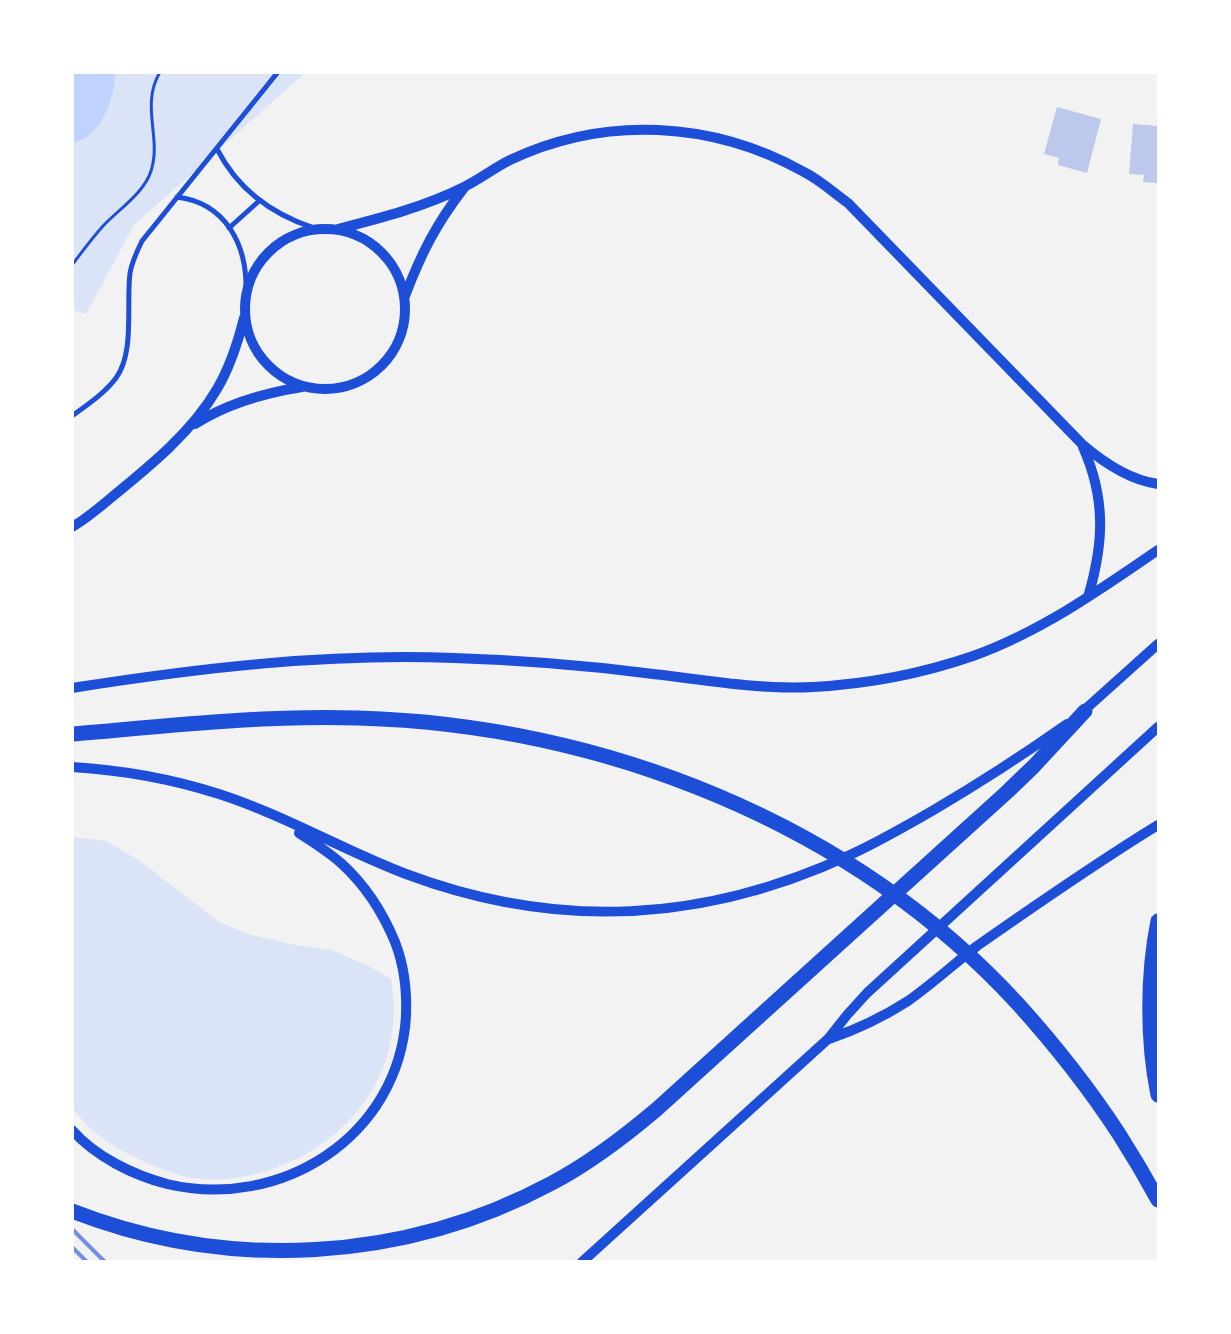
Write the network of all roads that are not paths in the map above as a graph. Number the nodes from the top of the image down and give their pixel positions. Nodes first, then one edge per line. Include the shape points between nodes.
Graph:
1 (278, 72) edge
2 (217, 149) junction
3 (465, 187) junction
4 (178, 197) junction
5 (259, 201) junction
6 (229, 228) junction
7 (314, 228) junction
8 (338, 229) junction
9 (246, 290) junction
10 (405, 296) junction
11 (245, 314) junction
12 (302, 387) junction
13 (72, 416) edge
14 (186, 430) junction
15 (1082, 444) junction
16 (1158, 484) edge
17 (72, 527) edge
18 (1158, 550) edge
19 (1088, 597) junction
20 (1158, 644) edge
21 (72, 688) edge
22 (1085, 710) junction
23 (1158, 727) edge
24 (72, 734) edge
25 (72, 767) edge
26 (276, 816) junction
27 (1158, 825) edge
28 (1158, 921) edge
29 (828, 1039) junction
30 (1158, 1095) edge
31 (72, 1130) edge
32 (1158, 1200) edge
33 (72, 1211) edge
34 (582, 1262) edge

1 - 2 street
2 - 4 street
2 - 5 street via 235,178
3 - 8 main road via 415,207
3 - 10 main road via 436,227
3 - 15 main road via 509,160 557,142 608,131 659,129 710,136 760,150 806,173 848,203
4 - 6 street via 207,206
4 - 13 street via 142,241 135,256 123,367 106,389
5 - 6 street
5 - 7 street
6 - 9 street via 243,258
7 - 8 main road
7 - 9 main road via 291,236 271,249 256,268
8 - 10 main road via 362,237 382,252 397,272
9 - 11 main road
10 - 12 main road via 405,324 395,349 378,370 355,384 329,390
11 - 12 main road via 250,338 262,359 280,376
11 - 14 main road via 226,372 208,403
12 - 14 main road via 269,393 230,406
14 - 17 main road via 136,478
15 - 16 main road via 1102,461 1126,474
15 - 19 main road via 1097,486 1101,523 1099,553
18 - 19 main road
19 - 21 main road via 1037,627 976,655 902,676 844,685 769,687 548,663 404,657 255,664
20 - 22 main road
22 - 26 main road via 1004,767 887,837 817,870 744,894 668,909 568,911 469,894 405,873
22 - 33 highway via 1007,792 633,1130 580,1167 524,1197 465,1221 404,1238 341,1248 301,1250 246,1250 182,1242
23 - 29 main road via 868,993
24 - 32 highway via 301,718 415,721 565,745 691,784 794,832 842,859 889,890 976,962 1016,1002 1088,1088
25 - 26 main road via 134,774 192,786
26 - 31 main road via 342,864 357,880 371,897 395,943 407,1001 405,1030 399,1059 388,1087 372,1112 331,1153 305,1168 248,1188 217,1190 186,1188 127,1170 100,1154
27 - 29 main road via 1041,901 910,999 871,1022
28 - 30 highway via 1151,1008
29 - 34 main road

